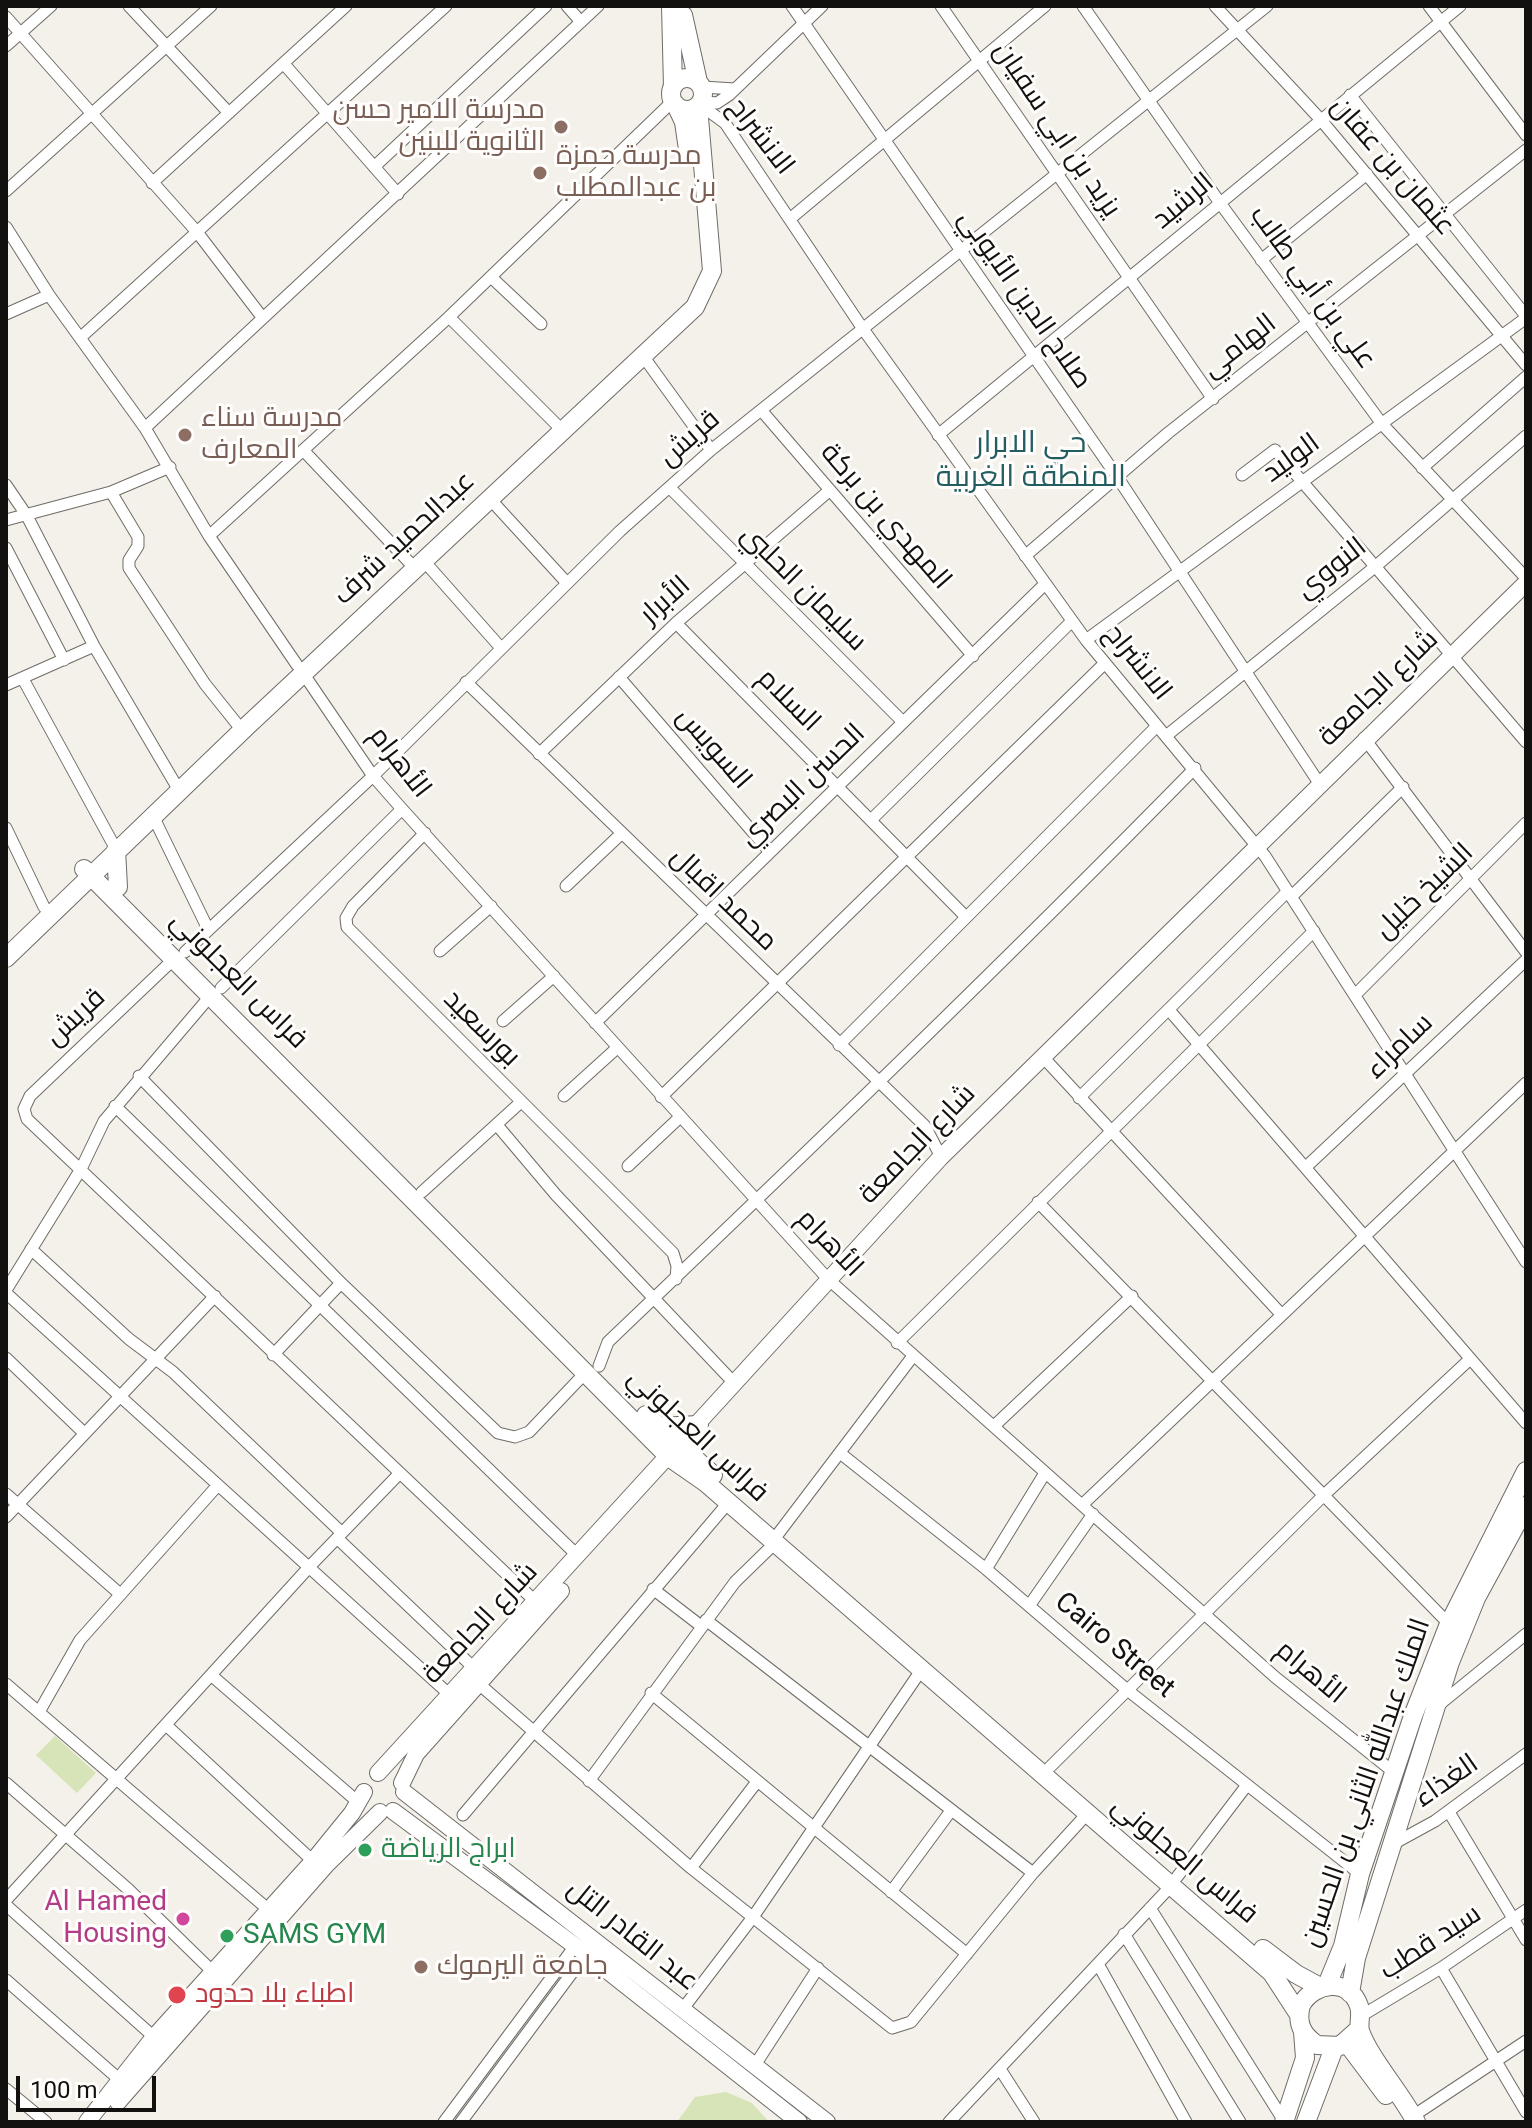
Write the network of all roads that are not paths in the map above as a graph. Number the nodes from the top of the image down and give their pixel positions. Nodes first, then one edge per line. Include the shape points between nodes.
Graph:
1 (51, 6) edge
2 (129, 6) edge
3 (211, 6) edge
4 (346, 6) edge
5 (446, 6) edge
6 (546, 6) edge
7 (567, 6) edge
8 (598, 6) edge
9 (671, 6) edge
10 (682, 6) edge
11 (792, 6) edge
12 (822, 6) edge
13 (941, 6) edge
14 (1045, 6) edge
15 (1083, 6) edge
16 (1215, 6) edge
17 (1267, 6) edge
18 (1429, 6) edge
19 (1460, 6) edge
20 (6, 17) edge
21 (581, 22) junction
22 (1441, 22) junction
23 (804, 24) junction
24 (1239, 28) junction
25 (20, 34) junction
26 (6, 46) edge
27 (166, 47) junction
28 (978, 59) junction
29 (284, 64) junction
30 (1350, 95) junction
31 (700, 96) junction
32 (674, 98) junction
33 (1150, 99) junction
34 (229, 113) junction
35 (328, 113) junction
36 (92, 114) junction
37 (1321, 120) junction
38 (1526, 135) edge
39 (885, 141) junction
40 (1526, 150) edge
41 (374, 167) junction
42 (1056, 173) junction
43 (1367, 174) junction
44 (152, 183) junction
45 (6, 191) edge
46 (398, 194) junction
47 (1220, 203) junction
48 (1445, 211) junction
49 (791, 218) junction
50 (6, 227) edge
51 (197, 232) junction
52 (1418, 234) junction
53 (960, 250) junction
54 (1261, 260) junction
55 (491, 277) junction
56 (1128, 278) junction
57 (49, 295) junction
58 (6, 314) edge
59 (262, 317) junction
60 (449, 317) junction
61 (1526, 317) edge
62 (541, 324) dead end
63 (1308, 324) junction
64 (863, 329) junction
65 (1502, 335) junction
66 (80, 338) junction
67 (643, 356) junction
68 (1034, 356) junction
69 (1526, 365) edge
70 (1526, 377) edge
71 (1213, 399) junction
72 (761, 410) junction
73 (1382, 424) junction
74 (557, 425) junction
75 (145, 428) junction
76 (938, 435) junction
77 (1526, 436) edge
78 (303, 450) junction
79 (711, 450) junction
80 (170, 467) junction
81 (1422, 468) junction
82 (1242, 475) dead end
83 (1118, 478) junction
84 (1302, 481) junction
85 (6, 485) edge
86 (670, 488) junction
87 (830, 490) junction
88 (111, 492) junction
89 (490, 499) junction
90 (1454, 501) junction
91 (27, 516) junction
92 (6, 520) edge
93 (209, 536) junction
94 (6, 548) edge
95 (1025, 556) junction
96 (416, 562) junction
97 (743, 564) junction
98 (1376, 566) junction
99 (1180, 571) junction
100 (1526, 580) edge
101 (567, 583) junction
102 (1045, 584) junction
103 (1072, 621) junction
104 (676, 623) junction
105 (1086, 640) junction
106 (94, 646) junction
107 (501, 648) junction
108 (973, 656) junction
109 (1451, 656) junction
110 (64, 660) junction
111 (1105, 663) junction
112 (300, 669) junction
113 (1245, 671) junction
114 (619, 677) junction
115 (23, 679) junction
116 (466, 682) junction
117 (6, 685) edge
118 (903, 722) junction
119 (237, 724) junction
120 (1157, 726) junction
121 (1166, 736) junction
122 (1364, 738) junction
123 (1526, 742) edge
124 (539, 754) junction
125 (1195, 768) junction
126 (373, 776) junction
127 (1319, 783) junction
128 (839, 786) junction
129 (1403, 787) junction
130 (176, 788) junction
131 (402, 809) junction
132 (153, 816) junction
133 (872, 819) junction
134 (1526, 823) edge
135 (6, 828) edge
136 (425, 833) junction
137 (621, 834) junction
138 (1257, 845) junction
139 (114, 846) junction
140 (770, 852) junction
141 (907, 854) junction
142 (91, 870) junction
143 (1473, 878) junction
144 (566, 886) dead end
145 (115, 892) junction
146 (1290, 893) junction
147 (74, 894) junction
148 (491, 906) junction
149 (44, 907) junction
150 (705, 916) junction
151 (965, 916) junction
152 (208, 929) junction
153 (1314, 931) junction
154 (6, 941) edge
155 (440, 951) dead end
156 (1526, 952) edge
157 (180, 955) junction
158 (6, 958) edge
159 (1526, 960) edge
160 (554, 976) junction
161 (775, 984) junction
162 (216, 991) junction
163 (1355, 995) junction
164 (1169, 1010) junction
165 (503, 1021) dead end
166 (595, 1023) junction
167 (839, 1045) junction
168 (1200, 1045) junction
169 (617, 1048) junction
170 (1042, 1056) junction
171 (139, 1076) junction
172 (1406, 1076) junction
173 (879, 1082) junction
174 (1526, 1083) edge
175 (564, 1096) dead end
176 (661, 1097) junction
177 (1079, 1098) junction
178 (521, 1102) junction
179 (115, 1106) junction
180 (679, 1118) junction
181 (497, 1125) junction
182 (1111, 1130) junction
183 (1453, 1149) junction
184 (941, 1157) junction
185 (628, 1166) dead end
186 (1307, 1166) junction
187 (81, 1169) junction
188 (422, 1192) junction
189 (1038, 1202) junction
190 (757, 1203) junction
191 (1364, 1235) junction
192 (31, 1249) junction
193 (706, 1252) junction
194 (673, 1253) junction
195 (1526, 1262) edge
196 (676, 1279) junction
197 (828, 1279) junction
198 (341, 1283) junction
199 (6, 1291) edge
200 (215, 1296) junction
201 (1132, 1296) junction
202 (654, 1298) junction
203 (320, 1306) junction
204 (1281, 1314) junction
205 (897, 1343) junction
206 (273, 1355) junction
207 (913, 1356) junction
208 (6, 1358) edge
209 (153, 1359) junction
210 (1469, 1360) junction
211 (593, 1369) junction
212 (1212, 1380) junction
213 (735, 1384) junction
214 (118, 1396) junction
215 (1526, 1423) edge
216 (699, 1425) junction
217 (994, 1426) junction
218 (658, 1427) junction
219 (83, 1432) junction
220 (840, 1453) junction
221 (677, 1455) junction
222 (1526, 1471) edge
223 (1045, 1473) junction
224 (399, 1474) junction
225 (218, 1485) junction
226 (6, 1494) edge
227 (1324, 1495) junction
228 (728, 1503) junction
229 (17, 1504) junction
230 (1082, 1505) junction
231 (1526, 1506) edge
232 (1093, 1514) junction
233 (6, 1517) edge
234 (340, 1536) junction
235 (776, 1539) junction
236 (578, 1556) junction
237 (311, 1565) junction
238 (986, 1569) junction
239 (653, 1589) junction
240 (120, 1594) junction
241 (536, 1602) junction
242 (1029, 1606) junction
243 (1204, 1612) junction
244 (704, 1623) junction
245 (1449, 1624) junction
246 (1526, 1634) edge
247 (922, 1669) junction
248 (211, 1675) junction
249 (477, 1676) junction
250 (6, 1684) edge
251 (1126, 1689) junction
252 (651, 1693) junction
253 (450, 1695) junction
254 (1433, 1709) junction
255 (39, 1712) junction
256 (166, 1725) junction
257 (531, 1731) junction
258 (867, 1747) junction
259 (1526, 1755) edge
260 (1050, 1767) junction
261 (378, 1773) junction
262 (1396, 1775) junction
263 (116, 1778) junction
264 (589, 1781) junction
265 (6, 1783) edge
266 (756, 1783) junction
267 (1247, 1785) junction
268 (403, 1788) junction
269 (361, 1797) junction
270 (386, 1811) junction
271 (950, 1812) junction
272 (1449, 1812) junction
273 (463, 1815) dead end
274 (1086, 1815) junction
275 (812, 1828) junction
276 (64, 1833) junction
277 (1393, 1844) junction
278 (313, 1861) junction
279 (691, 1868) junction
280 (1033, 1873) junction
281 (1360, 1874) junction
282 (1174, 1881) junction
283 (891, 1892) junction
284 (6, 1902) edge
285 (1150, 1908) junction
286 (1526, 1910) edge
287 (270, 1911) junction
288 (753, 1917) junction
289 (1514, 1918) junction
290 (1124, 1934) junction
291 (1526, 1940) edge
292 (580, 1950) junction
293 (967, 1954) junction
294 (1098, 1964) junction
295 (818, 1968) junction
296 (1441, 1968) junction
297 (213, 1972) junction
298 (6, 1980) edge
299 (1324, 1986) junction
300 (1350, 1993) junction
301 (682, 2010) junction
302 (1298, 2013) junction
303 (1303, 2032) junction
304 (1350, 2034) junction
305 (154, 2037) junction
306 (1526, 2041) edge
307 (1495, 2062) junction
308 (755, 2065) junction
309 (1000, 2069) junction
310 (121, 2081) junction
311 (6, 2089) edge
312 (467, 2089) junction
313 (478, 2096) junction
314 (1526, 2112) edge
315 (1410, 2120) edge
316 (46, 2122) edge
317 (87, 2122) edge
318 (101, 2122) edge
319 (444, 2122) edge
320 (461, 2122) edge
321 (799, 2122) edge
322 (827, 2122) edge
323 (949, 2122) edge
324 (1034, 2122) edge
325 (1186, 2122) edge
326 (1240, 2122) edge
327 (1284, 2122) edge
328 (1306, 2122) edge

1 - 25 street
2 - 27 street
3 - 27 street
4 - 29 street
5 - 35 street
6 - 41 street
7 - 21 street
8 - 21 street
9 - 32 main road, عبدالحميد شرف
10 - 31 main road, عبدالحميد شرف
11 - 23 street, صلاح الدين الأيوبي
12 - 23 street
13 - 28 street, يزيد بن ابي سفيان
14 - 28 street
15 - 33 street, علي بن أبي طالب
16 - 24 street, عثمان بن عفان
17 - 24 street, قريش
18 - 22 street
19 - 22 street, الرشيد
20 - 25 street
21 - 46 street
22 - 30 street, الرشيد
22 - 38 street
23 - 31 street via 735,89
23 - 39 street, صلاح الدين الأيوبي
24 - 33 street, قريش
24 - 37 street, عثمان بن عفان
25 - 26 street
25 - 36 street
27 - 34 street
27 - 36 street
28 - 39 street
28 - 42 street, يزيد بن ابي سفيان
29 - 34 street
29 - 35 street
30 - 37 street, الرشيد
30 - 48 street
31 - 32 main road via 689,109
31 - 32 main road via 684,78
31 - 49 street, الانشراح
31 - 67 main road, عبدالحميد شرف via 712,271 695,307
32 - 55 street
32 - 74 main road, عبدالحميد شرف via 684,122 703,252 701,281 676,316
33 - 42 street, قريش
33 - 47 street, علي بن أبي طالب
34 - 44 street
35 - 41 street
35 - 51 street
36 - 44 street
36 - 45 street
37 - 43 street, عثمان بن عفان
37 - 47 street, الرشيد
39 - 49 street
39 - 53 street, صلاح الدين الأيوبي
40 - 48 street, الهامي
41 - 46 street
42 - 53 street, قريش
42 - 56 street, يزيد بن ابي سفيان
43 - 52 street, عثمان بن عفان
43 - 54 street
44 - 51 street
46 - 59 street
47 - 54 street, علي بن أبي طالب
47 - 56 street, الرشيد
48 - 52 street, الهامي
48 - 61 street
49 - 64 street, الانشراح
50 - 57 street, الأهرام
51 - 59 street
51 - 66 street
52 - 63 street, الهامي
52 - 65 street, عثمان بن عفان
53 - 64 street, قريش
53 - 68 street, صلاح الدين الأيوبي
54 - 63 street, علي بن أبي طالب
55 - 60 street
55 - 62 street
56 - 68 street, الرشيد
56 - 71 street, يزيد بن ابي سفيان
57 - 58 street
57 - 66 street, الأهرام
59 - 75 street
60 - 74 street
60 - 78 street
61 - 65 street, الوليد
63 - 71 street, الهامي
63 - 73 street, علي بن أبي طالب
64 - 72 street, قريش
64 - 76 street, الانشراح
65 - 69 street, عثمان بن عفان
65 - 73 street, الوليد
66 - 75 street, الأهرام
67 - 79 street
67 - 89 main road, عبدالحميد شرف
68 - 76 street, الرشيد
68 - 83 street, صلاح الدين الأيوبي
70 - 81 street
71 - 83 street, الهامي
72 - 79 street, قريش
72 - 87 street, المهدي بن بركة
73 - 81 street, علي بن أبي طالب
73 - 84 street, الوليد
74 - 96 main road, عبدالحميد شرف
75 - 80 street, الأهرام
76 - 95 street, الانشراح
77 - 90 street, النووي
78 - 93 street
78 - 96 street
79 - 86 street, قريش
80 - 88 street
80 - 93 street, الأهرام
81 - 90 street, علي بن أبي طالب
82 - 84 street via 1275,450
83 - 95 street, الهامي
83 - 99 street, صلاح الدين الأيوبي
84 - 98 street
84 - 99 street, الوليد
85 - 91 street
86 - 97 street, سليمان الحلبي
86 - 101 street, قريش
87 - 97 street, الأبرار
87 - 108 street, المهدي بن بركة
88 - 91 street
88 - 119 street via 138,537 129,568
89 - 96 main road, عبدالحميد شرف
89 - 101 street
90 - 98 street, النووي
90 - 100 street, علي بن أبي طالب
91 - 92 street
91 - 106 street
93 - 112 street, الأهرام
94 - 110 street
95 - 102 street, الانشراح
96 - 107 street
96 - 112 main road, عبدالحميد شرف
97 - 104 street, الأبرار
97 - 118 street, سليمان الحلبي
98 - 109 street
98 - 113 street, النووي
99 - 105 street, الوليد
99 - 113 street, صلاح الدين الأيوبي
100 - 109 main road, شارع الجامعة
101 - 107 street, قريش
102 - 103 street, الانشراح
102 - 108 street, الحسن البصري
103 - 105 street, الانشراح
103 - 133 street
104 - 114 street, الأبرار
104 - 128 street, السلام
105 - 111 street, الانشراح
106 - 110 street
106 - 130 street
107 - 116 street, قريش
108 - 118 street, الحسن البصري
109 - 122 main road, شارع الجامعة
109 - 123 street
110 - 115 street
111 - 120 street, الانشراح
111 - 141 street
112 - 119 main road, عبدالحميد شرف
112 - 126 street, الأهرام
112 - 130 main road, عبدالحميد شرف
113 - 121 street, النووي
113 - 127 street, صلاح الدين الأيوبي
114 - 124 street, الأبرار
114 - 140 street, السويس
115 - 117 street
115 - 139 street
116 - 124 street, محمد اقبال
116 - 126 street, قريش
118 - 128 street, الحسن البصري
119 - 130 main road, عبدالحميد شرف
120 - 121 street, الانشراح
120 - 151 street
121 - 125 street, الانشراح
122 - 127 main road, شارع الجامعة
122 - 129 street
124 - 137 street, محمد اقبال
125 - 138 street, الانشراح
125 - 173 street
126 - 131 street, الأهرام
126 - 152 street, قريش
127 - 138 main road, شارع الجامعة
128 - 133 street, السلام
128 - 140 street, الحسن البصري
129 - 143 street
129 - 146 street
130 - 132 main road, عبدالحميد شرف
130 - 139 main road, عبدالحميد شرف
131 - 136 street, الأهرام
131 - 162 street
132 - 139 main road, عبدالحميد شرف
132 - 152 street
133 - 141 street, السلام
134 - 143 street, الشيخ خليل
135 - 149 street
136 - 148 street, الأهرام
136 - 178 street, بورسعيد via 353,906 347,927
137 - 144 street
137 - 150 street, محمد اقبال
138 - 146 street, الانشراح
138 - 170 main road, شارع الجامعة
139 - 142 main road, عبدالحميد شرف
139 - 145 main road
140 - 150 street, الحسن البصري
141 - 151 street, السلام
141 - 161 street
142 - 145 main road, فراس العجلوني
142 - 147 main road, عبدالحميد شرف
142 - 149 main road, عبدالحميد شرف
143 - 156 street
143 - 163 street, الشيخ خليل
145 - 147 main road
145 - 157 main road, فراس العجلوني
146 - 153 street, الانشراح
146 - 164 street
147 - 158 main road, عبدالحميد شرف
148 - 155 street
148 - 160 street, الأهرام
149 - 154 main road, عبدالحميد شرف
150 - 161 street, محمد اقبال
150 - 166 street, الحسن البصري
151 - 167 street
152 - 157 street, قريش
153 - 163 street, الانشراح
153 - 168 street
157 - 162 main road, فراس العجلوني
157 - 187 street, قريش via 26,1102 27,1119
159 - 172 street, سامراء
160 - 165 street
160 - 166 street, الأهرام
161 - 167 street, محمد اقبال
161 - 176 street
162 - 171 street
162 - 188 main road, فراس العجلوني
162 - 211 main road, فراس العجلوني
163 - 172 street, الانشراح
164 - 168 street
164 - 177 street
166 - 169 street, الأهرام
167 - 173 street, محمد اقبال
168 - 182 street
168 - 186 street
169 - 175 street
169 - 176 street, الأهرام
170 - 177 street
170 - 184 main road, شارع الجامعة
171 - 179 street
171 - 198 street
172 - 183 street, الانشراح
172 - 186 street, سامراء
173 - 184 street, محمد اقبال via 930,1132
173 - 190 street
174 - 183 street
176 - 180 street, الأهرام
177 - 182 street
178 - 181 street
178 - 194 street, بورسعيد
179 - 187 street
179 - 203 street
180 - 185 street
180 - 190 street, الأهرام
181 - 188 street
181 - 202 street
182 - 189 street
182 - 204 street
183 - 191 street
183 - 195 street, الانشراح
184 - 197 main road, شارع الجامعة
186 - 191 street
187 - 192 street
187 - 200 street
188 - 211 main road, فراس العجلوني
189 - 201 street
189 - 205 street
190 - 193 street
190 - 197 street, الأهرام
191 - 204 street
191 - 210 street
192 - 199 street
192 - 209 street
193 - 194 street
193 - 196 street
194 - 196 street
196 - 202 street
197 - 205 street, الأهرام
197 - 213 main road, شارع الجامعة
198 - 203 street
198 - 211 street via 498,1433 515,1437 529,1432
199 - 214 street
200 - 206 street
200 - 209 street
201 - 212 street
201 - 217 street
202 - 211 street via 608,1342
202 - 213 street
203 - 206 street
203 - 236 street
204 - 212 street
205 - 207 street, الأهرام
206 - 224 street
207 - 217 street, الأهرام
207 - 220 street
208 - 219 street
209 - 214 street
209 - 234 street via 173,1372
210 - 215 street
210 - 227 street
211 - 218 main road, فراس العجلوني
211 - 221 main road, فراس العجلوني
212 - 227 street
212 - 230 street
213 - 216 main road, شارع الجامعة
214 - 219 street
214 - 225 street
216 - 218 main road
216 - 221 main road, شارع الجامعة
217 - 223 street, الأهرام
218 - 221 main road, فراس العجلوني
219 - 229 street
220 - 235 street
220 - 238 street, Cairo Street
221 - 228 main road, فراس العجلوني
221 - 235 main road, فراس العجلوني
221 - 236 main road, شارع الجامعة
221 - 249 main road, شارع الجامعة
222 - 245 main road, الملك عبدالله الثاني بن الحسين
223 - 230 street, الأهرام
223 - 238 street
224 - 234 street
224 - 241 street
225 - 237 street
225 - 240 street
226 - 229 street
227 - 243 street
227 - 245 street
228 - 235 main road, فراس العجلوني
228 - 239 street
229 - 233 street
229 - 240 street
230 - 232 street, الأهرام
231 - 254 main road, الملك عبدالله الثاني بن الحسين via 1467,1616
232 - 242 street
232 - 243 street, الأهرام
234 - 237 street
234 - 249 street
235 - 244 street
235 - 247 main road, فراس العجلوني
235 - 260 main road, فراس العجلوني
236 - 241 main road, شارع الجامعة
237 - 248 street
237 - 253 street
238 - 242 street, Cairo Street
239 - 244 street
239 - 257 street
240 - 255 street via 80,1640
241 - 249 main road, شارع الجامعة
242 - 251 street, Cairo Street
243 - 251 street
243 - 262 street, الأهرام
244 - 252 street
244 - 258 street
245 - 262 main road, الملك عبدالله الثاني بن الحسين
246 - 254 street
247 - 258 street
247 - 274 main road, فراس العجلوني
248 - 256 street
248 - 269 street
249 - 253 main road, شارع الجامعة
249 - 257 street
249 - 268 main road, شارع الجامعة via 416,1754
250 - 255 street
251 - 260 street
251 - 267 street, Cairo Street
252 - 264 street
252 - 266 street
253 - 261 main road, شارع الجامعة
254 - 277 main road, الملك عبدالله الثاني بن الحسين
255 - 263 street
256 - 263 street
256 - 278 street
257 - 264 street
257 - 273 street
258 - 271 street
258 - 275 street
259 - 272 street, الغذاء
260 - 282 main road, فراس العجلوني
261 - 268 main road via 389,1773
261 - 269 main road via 368,1780
262 - 281 main road, الملك عبدالله الثاني بن الحسين
263 - 276 street
263 - 287 street
264 - 279 street
265 - 276 street
266 - 275 street
266 - 279 street
267 - 281 street, Cairo Street
267 - 282 street
268 - 270 main road via 401,1803
268 - 301 main road, عبد القادر التل
269 - 270 main road
269 - 278 main road
270 - 292 main road
270 - 318 main road via 327,1864
271 - 280 street
271 - 283 street
272 - 277 street, الغذاء
272 - 289 street
274 - 280 street
274 - 282 main road, فراس العجلوني
275 - 283 street
275 - 288 street
276 - 284 street
276 - 297 street
277 - 300 main road, الملك عبدالله الثاني بن الحسين
278 - 287 main road
279 - 288 street
280 - 293 street
281 - 299 main road, الملك عبدالله الثاني بن الحسين via 1343,1946
282 - 285 street
282 - 299 main road, فراس العجلوني via 1283,1965
282 - 302 main road, فراس العجلوني via 1272,1973
283 - 293 street
284 - 305 street
285 - 290 street
285 - 327 street
286 - 289 street, سيد قطب
287 - 297 main road
288 - 295 street
288 - 301 street
289 - 291 street
289 - 296 street, سيد قطب
290 - 294 street
290 - 326 street
292 - 312 street
292 - 313 street
292 - 321 main road
293 - 295 street via 911,2022 892,2028
294 - 309 street
294 - 325 street
295 - 308 street
296 - 304 street, سيد قطب
296 - 307 street
297 - 305 main road
298 - 310 street
299 - 300 main road
299 - 302 main road via 1305,1997
300 - 304 main road
301 - 308 main road, عبد القادر التل
302 - 303 main road
303 - 304 main road via 1317,2045
303 - 327 main road via 1305,2058
304 - 315 main road
304 - 328 main road
305 - 310 main road
306 - 307 street
307 - 314 street
307 - 315 street
308 - 322 main road, عبد القادر التل
309 - 323 street
309 - 324 street
310 - 317 main road
311 - 316 street
312 - 313 street
312 - 319 street
313 - 320 street

